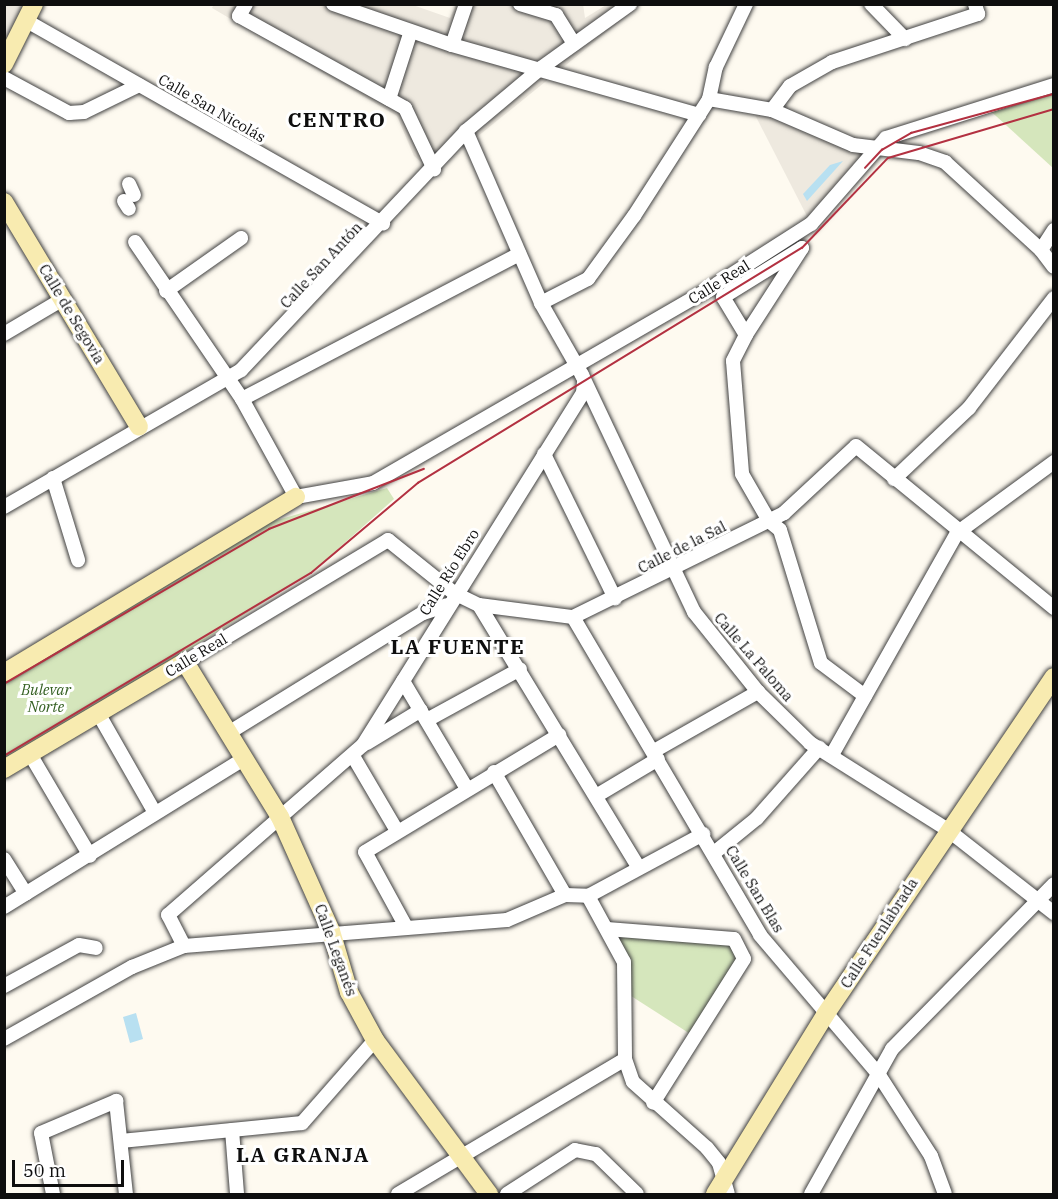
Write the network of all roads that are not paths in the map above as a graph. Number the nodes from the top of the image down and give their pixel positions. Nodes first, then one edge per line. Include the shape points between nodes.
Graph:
1 (246, 4) edge
2 (333, 4) edge
3 (466, 4) edge
4 (520, 4) edge
5 (630, 4) edge
6 (746, 4) edge
7 (871, 4) edge
8 (975, 4) edge
9 (362, 10) edge
10 (30, 12) edge
11 (411, 31) junction
12 (905, 39) junction
13 (9, 42) edge
14 (574, 44) junction
15 (452, 45) junction
16 (4, 64) edge
17 (541, 68) junction
18 (4, 78) edge
19 (139, 85) junction
20 (1053, 85) edge
21 (389, 99) junction
22 (709, 99) junction
23 (772, 110) junction
24 (699, 115) junction
25 (466, 131) junction
26 (873, 149) junction
27 (434, 169) junction
28 (4, 202) edge
29 (383, 223) junction
30 (1053, 230) edge
31 (241, 238) dead end
32 (135, 242) dead end
33 (797, 242) junction
34 (1041, 250) junction
35 (519, 254) junction
36 (1053, 267) edge
37 (166, 291) junction
38 (1053, 298) edge
39 (63, 299) junction
40 (541, 303) junction
41 (4, 334) edge
42 (746, 335) junction
43 (581, 374) junction
44 (225, 377) junction
45 (242, 399) junction
46 (139, 426) junction
47 (544, 454) junction
48 (1053, 462) edge
49 (53, 478) junction
50 (894, 479) junction
51 (296, 497) junction
52 (4, 507) edge
53 (769, 521) junction
54 (957, 533) junction
55 (78, 560) dead end
56 (673, 571) junction
57 (454, 593) junction
58 (615, 598) junction
59 (447, 605) junction
60 (479, 605) junction
61 (1053, 608) edge
62 (573, 617) junction
63 (186, 662) junction
64 (520, 669) junction
65 (4, 673) edge
66 (1053, 677) edge
67 (403, 681) junction
68 (758, 692) junction
69 (865, 696) junction
70 (98, 713) junction
71 (424, 715) junction
72 (230, 732) junction
73 (559, 735) junction
74 (358, 750) junction
75 (826, 751) junction
76 (30, 754) junction
77 (656, 755) junction
78 (245, 758) junction
79 (4, 770) edge
80 (494, 772) junction
81 (467, 789) junction
82 (596, 796) junction
83 (154, 811) junction
84 (279, 817) junction
85 (948, 830) junction
86 (397, 831) junction
87 (703, 834) junction
88 (714, 853) junction
89 (90, 856) junction
90 (4, 859) edge
91 (637, 865) junction
92 (1053, 884) edge
93 (26, 894) junction
94 (565, 895) junction
95 (588, 896) junction
96 (1038, 899) junction
97 (4, 907) edge
98 (1053, 913) edge
99 (405, 925) junction
100 (607, 929) junction
101 (331, 931) junction
102 (184, 946) junction
103 (96, 948) dead end
104 (4, 986) edge
105 (825, 1015) junction
106 (4, 1039) edge
107 (375, 1040) junction
108 (626, 1059) junction
109 (879, 1075) junction
110 (653, 1103) junction
111 (232, 1131) junction
112 (121, 1141) junction
113 (462, 1154) junction
114 (721, 1191) edge
115 (53, 1194) edge
116 (126, 1194) edge
117 (237, 1194) edge
118 (398, 1194) edge
119 (489, 1194) edge
120 (507, 1194) edge
121 (637, 1194) edge
122 (811, 1194) edge
123 (945, 1194) edge

1 - 21 street via 239,16
2 - 9 street
3 - 15 street
4 - 14 street via 556,15
5 - 14 street, Calle San Antón
6 - 22 street via 716,67
7 - 12 street
8 - 12 street via 978,14
9 - 11 street
10 - 13 street
10 - 19 street, Calle San Nicolás
11 - 15 street
11 - 21 street
12 - 23 street via 832,62 790,86
13 - 16 street
14 - 17 street, Calle San Antón
15 - 17 street
17 - 24 street
17 - 25 street, Calle San Antón
18 - 19 street via 69,113 84,112
19 - 29 street, Calle San Nicolás
20 - 26 street, Calle Real via 903,130
21 - 27 street via 405,108
22 - 23 street
22 - 24 street
23 - 26 street via 831,138
24 - 40 street via 588,279
25 - 27 street, Calle San Antón
25 - 35 street, Calle La Paloma
26 - 33 street, Calle Real
26 - 34 street via 919,153 956,168
27 - 29 street, Calle San Antón
28 - 39 street, Calle de Segovia
29 - 44 street, Calle San Antón via 241,370
30 - 34 street
31 - 37 street
32 - 37 street
33 - 42 street
33 - 42 street via 723,297
33 - 43 street, Calle Real
34 - 36 street
35 - 40 street, Calle La Paloma
35 - 45 street
37 - 44 street
38 - 50 street via 969,408
39 - 41 street
39 - 46 street, Calle de Segovia
40 - 43 street, Calle La Paloma
42 - 53 street via 733,361 742,474
43 - 47 street, Calle Río Ebro via 583,393
43 - 51 street, Calle Real via 373,483
43 - 56 street, Calle La Paloma
44 - 45 street
44 - 46 street, Calle San Antón
45 - 51 street
46 - 49 street, Calle San Antón
47 - 57 street, Calle Río Ebro
47 - 58 street
48 - 54 street
49 - 52 street, Calle San Antón
49 - 55 street
50 - 53 street, Calle de la Sal via 856,446
50 - 54 street, Calle de la Sal
51 - 65 street
53 - 56 street, Calle de la Sal
53 - 69 street via 780,530 821,663
54 - 61 street, Calle de la Sal
54 - 69 street
56 - 58 street, Calle de la Sal
56 - 68 street, Calle La Paloma via 694,612
57 - 59 street, Calle Río Ebro
57 - 60 street
57 - 63 street, Calle Real via 388,540
58 - 62 street, Calle de la Sal
59 - 67 street, Calle Río Ebro
59 - 72 street via 423,614
60 - 62 street
60 - 64 street
62 - 77 street, Calle San Blas
63 - 70 street, Calle Real
63 - 72 street, Calle Leganés
64 - 71 street
64 - 73 street
66 - 85 street, Calle Fuenlabrada
67 - 71 street
67 - 74 street, Calle Río Ebro
68 - 75 street, Calle La Paloma
68 - 77 street
69 - 75 street
70 - 76 street, Calle Real
70 - 83 street
71 - 74 street
71 - 81 street
72 - 78 street, Calle Leganés
73 - 80 street
73 - 82 street
74 - 84 street, Calle Río Ebro
74 - 86 street
75 - 85 street, Calle La Paloma
75 - 88 street via 757,818
76 - 79 street, Calle Real
76 - 89 street
77 - 82 street
77 - 87 street, Calle San Blas
78 - 83 street
78 - 84 street, Calle Leganés
80 - 81 street
80 - 94 street
81 - 86 street
82 - 91 street
83 - 89 street
84 - 101 street, Calle Leganés
84 - 102 street, Calle Río Ebro via 168,915
85 - 96 street, Calle La Paloma
85 - 105 street, Calle Fuenlabrada
86 - 99 street via 365,852
87 - 88 street, Calle San Blas
87 - 91 street
88 - 105 street, Calle San Blas via 760,935
89 - 93 street
90 - 93 street
91 - 95 street
92 - 96 street
93 - 97 street
94 - 95 street
94 - 99 street via 507,920
95 - 100 street
96 - 98 street, Calle La Paloma
96 - 109 street via 892,1049
99 - 101 street
100 - 108 street via 624,962
100 - 110 street via 734,939 744,959
101 - 102 street
101 - 107 street, Calle Leganés via 349,992
102 - 106 street via 132,967
103 - 104 street via 79,945
105 - 109 street, Calle San Blas
105 - 114 street, Calle Fuenlabrada
107 - 111 street via 302,1123
107 - 113 street, Calle Leganés
108 - 110 street via 633,1082
108 - 113 street
109 - 122 street
109 - 123 street, Calle San Blas via 931,1156
110 - 114 street via 707,1148 719,1163
111 - 112 street
111 - 117 street
112 - 115 street via 116,1101 41,1133
112 - 116 street
113 - 118 street
113 - 119 street, Calle Leganés
120 - 121 street via 575,1150 596,1154

